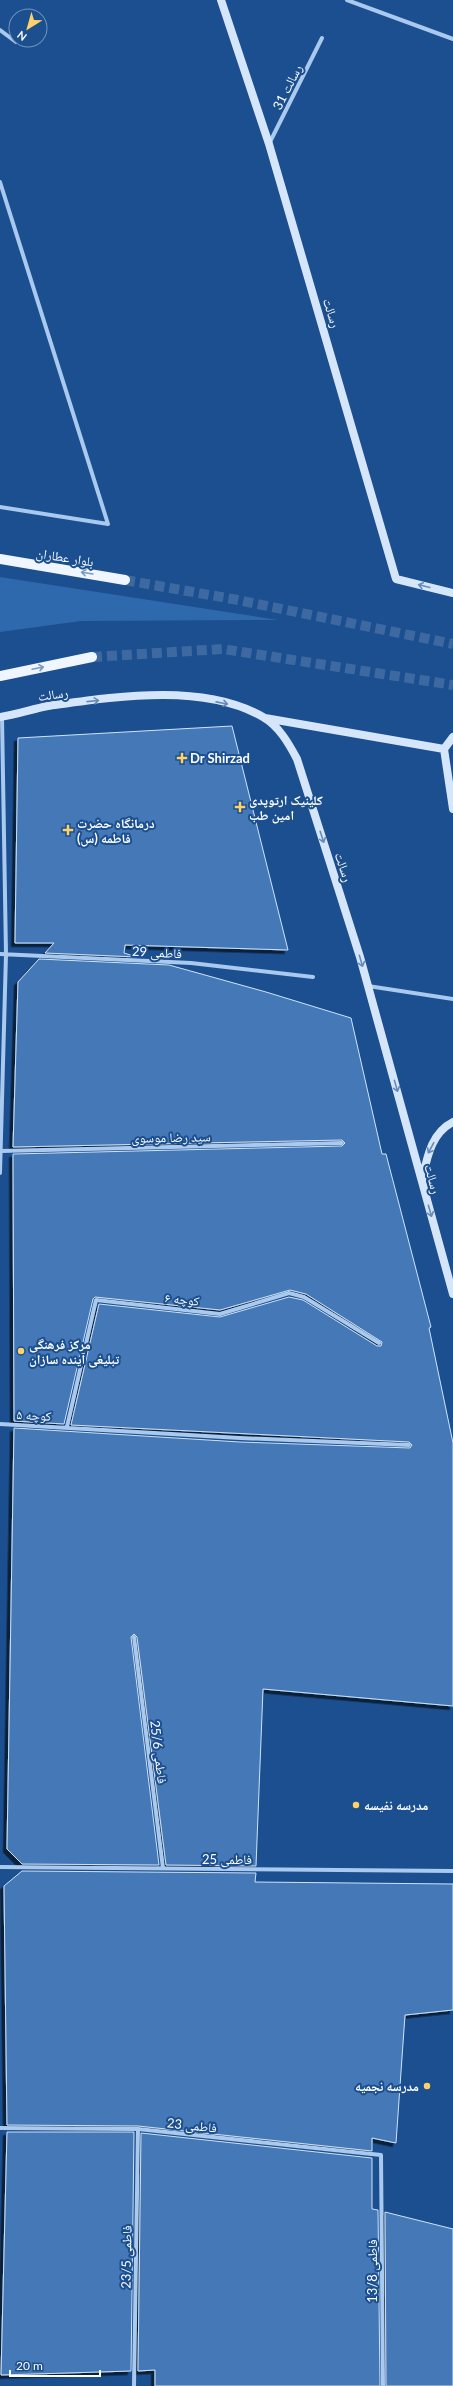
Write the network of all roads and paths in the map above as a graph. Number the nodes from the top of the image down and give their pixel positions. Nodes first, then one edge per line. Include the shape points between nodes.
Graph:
1 (221, 0) edge
2 (347, 0) edge
3 (322, 38) dead end
4 (453, 39) edge
5 (269, 144) junction
6 (0, 182) edge
7 (0, 507) edge
8 (0, 559) edge
9 (125, 580) tunnel mouth
10 (453, 593) edge
11 (92, 657) tunnel mouth
12 (0, 676) edge
13 (1, 717) edge
14 (265, 718) junction
15 (453, 737) edge
16 (444, 749) junction
17 (453, 809) edge
18 (0, 954) edge
19 (6, 954) junction
20 (313, 977) dead end
21 (368, 986) junction
22 (453, 999) edge
23 (453, 1122) edge
24 (342, 1143) dead end
25 (1, 1151) edge
26 (0, 1173) edge
27 (421, 1182) junction
28 (453, 1294) edge
29 (379, 1343) dead end
30 (0, 1424) edge
31 (67, 1427) junction
32 (409, 1444) dead end
33 (134, 1637) dead end
34 (0, 1867) edge
35 (163, 1868) junction
36 (453, 1871) edge
37 (0, 2128) edge
38 (138, 2129) junction
39 (381, 2155) joint
40 (134, 2386) edge
41 (383, 2386) edge

1 - 5 street, رسالت
2 - 4 street
3 - 5 street, رسالت 31
10 -> 5 street, رسالت via 396,579
6 - 7 street via 108,524
9 -> 8 main road, بلوار عطاران
12 -> 11 main road
13 -> 14 street, رسالت via 46,706 147,694 193,697 238,706
13 - 19 street
14 - 16 street
14 -> 21 street, رسالت via 286,738 297,760
15 - 16 street
16 - 17 street
18 - 19 street, فاطمی 29
19 - 20 street, فاطمی 29 via 191,963
19 - 25 street
21 - 22 street
21 -> 27 street, رسالت
23 -> 27 street via 442,1128 428,1151
24 - 25 street, سید رضا موسوی
25 - 26 street
27 -> 28 street, رسالت
29 - 31 street, کوچه ۶ via 304,1296 289,1293 220,1314 96,1300
30 - 31 street, کوچه ۵
31 - 32 street, کوچه ۵ via 240,1438
33 - 35 street, فاطمی 25/6
34 - 35 street, فاطمی 25
35 - 36 street, فاطمی 25
37 - 38 street, فاطمی 23
38 - 39 street, فاطمی 23
38 - 40 street, فاطمی 23/5
39 - 41 street, فاطمی 13/8

